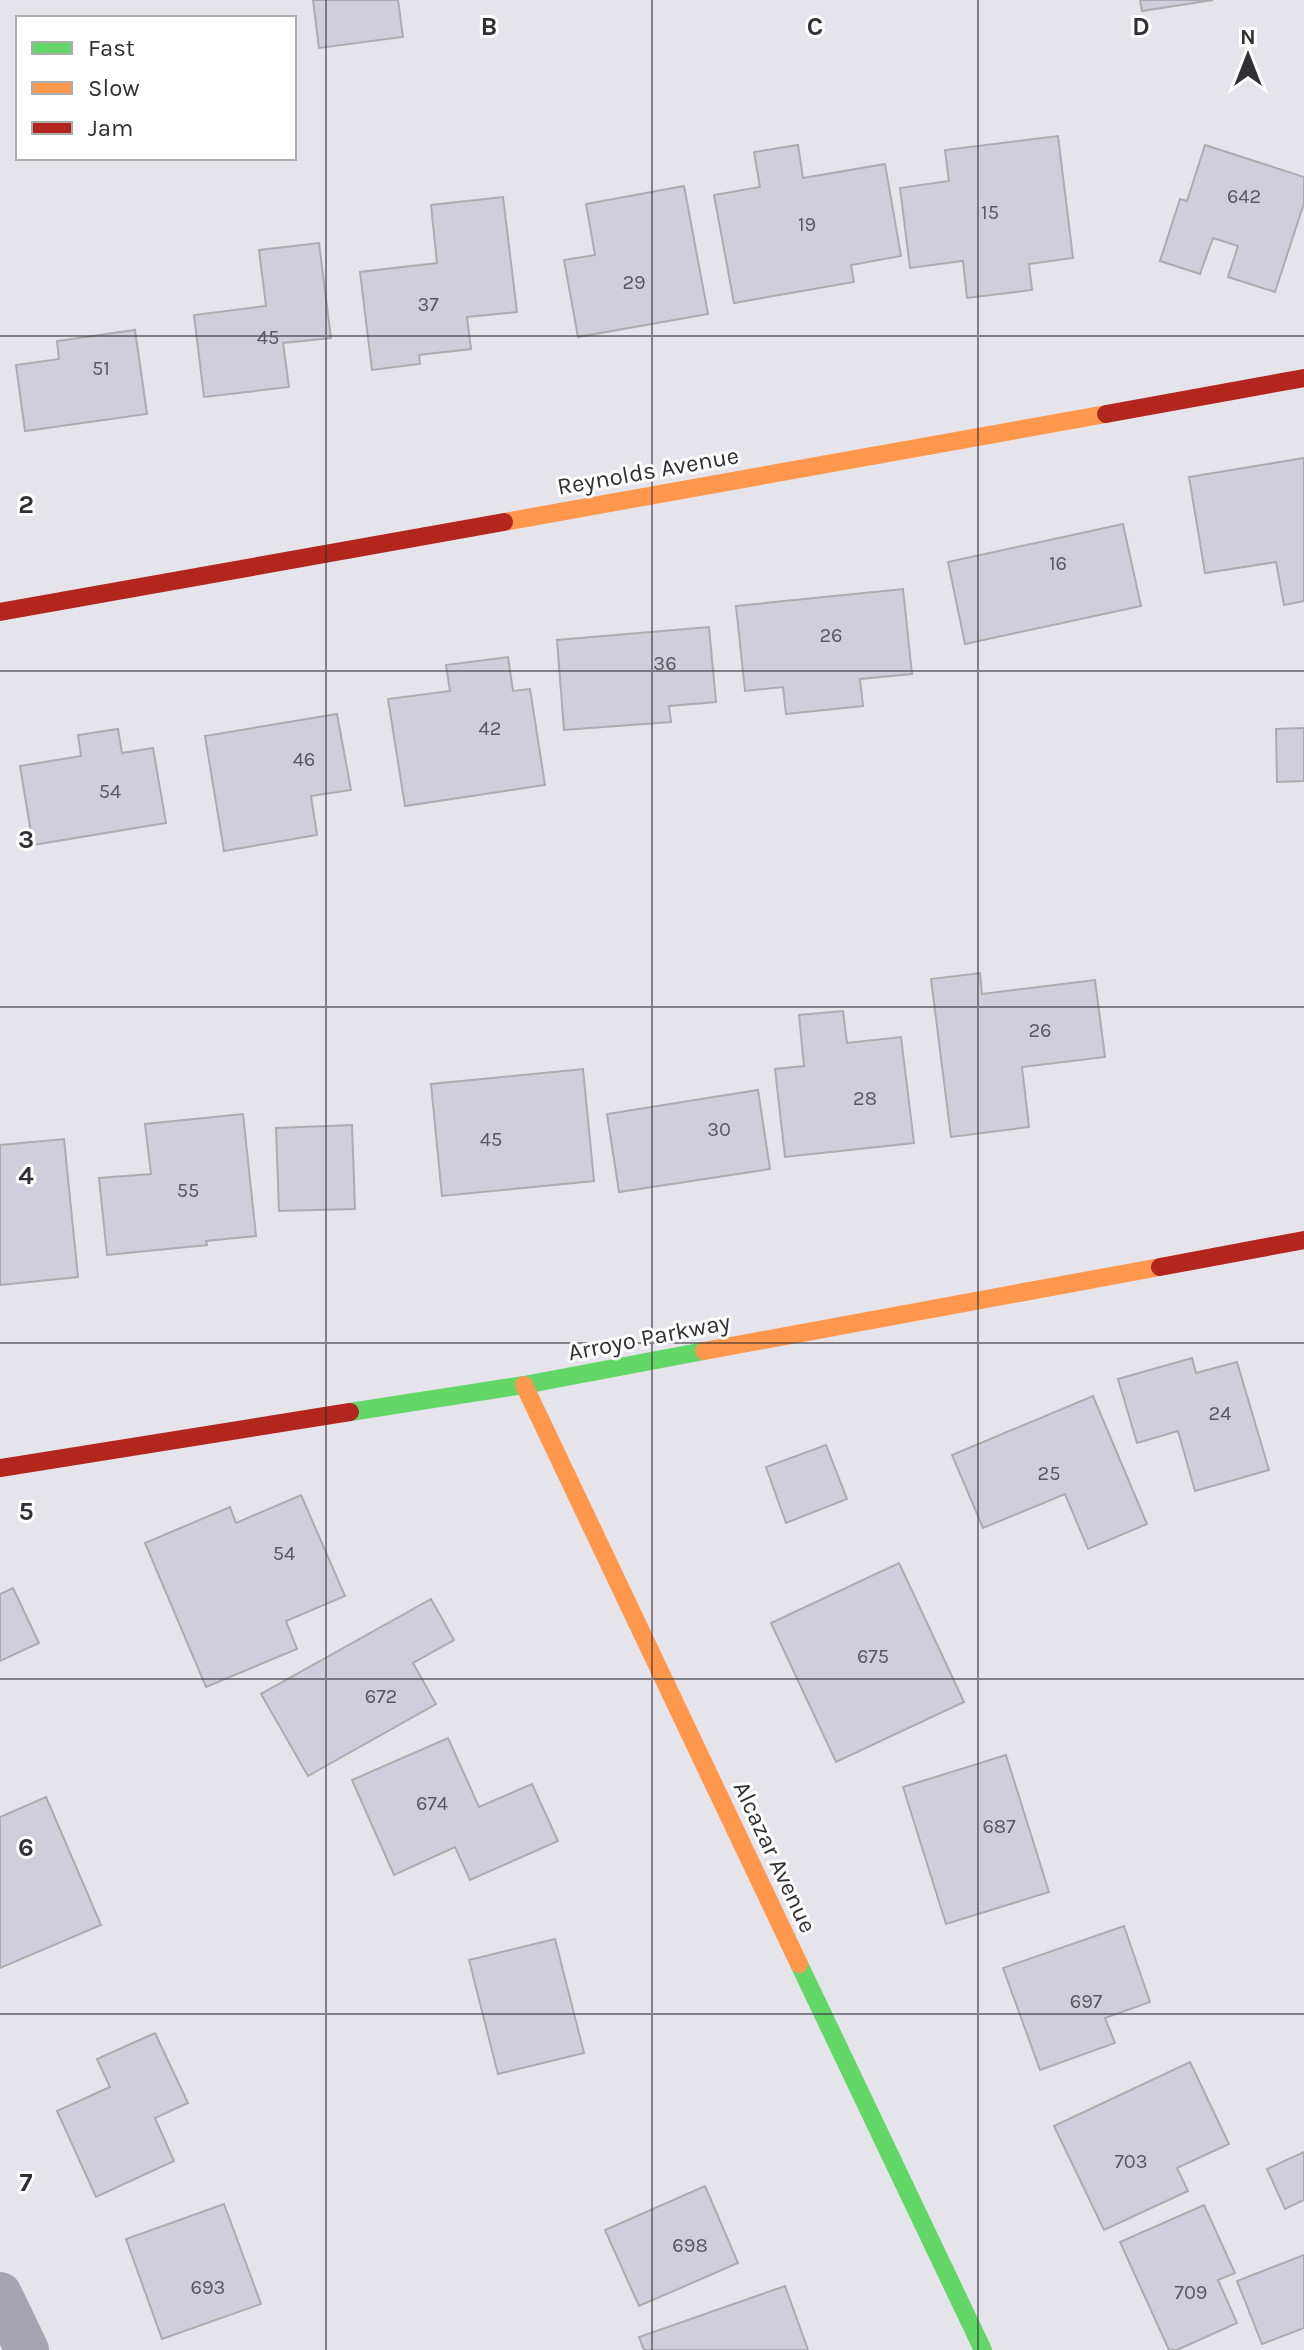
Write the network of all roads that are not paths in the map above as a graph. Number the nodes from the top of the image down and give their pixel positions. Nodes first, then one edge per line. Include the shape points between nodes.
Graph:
1 (1304, 378) edge
2 (0, 612) edge
3 (1304, 1240) edge
4 (524, 1385) junction
5 (0, 1468) edge
6 (0, 2294) edge
7 (27, 2350) edge
8 (983, 2350) edge

1 - 2 street, Reynolds Avenue
3 - 4 street, Arroyo Parkway
4 - 5 street, Arroyo Parkway
4 - 8 street, Alcazar Avenue
6 - 7 street

